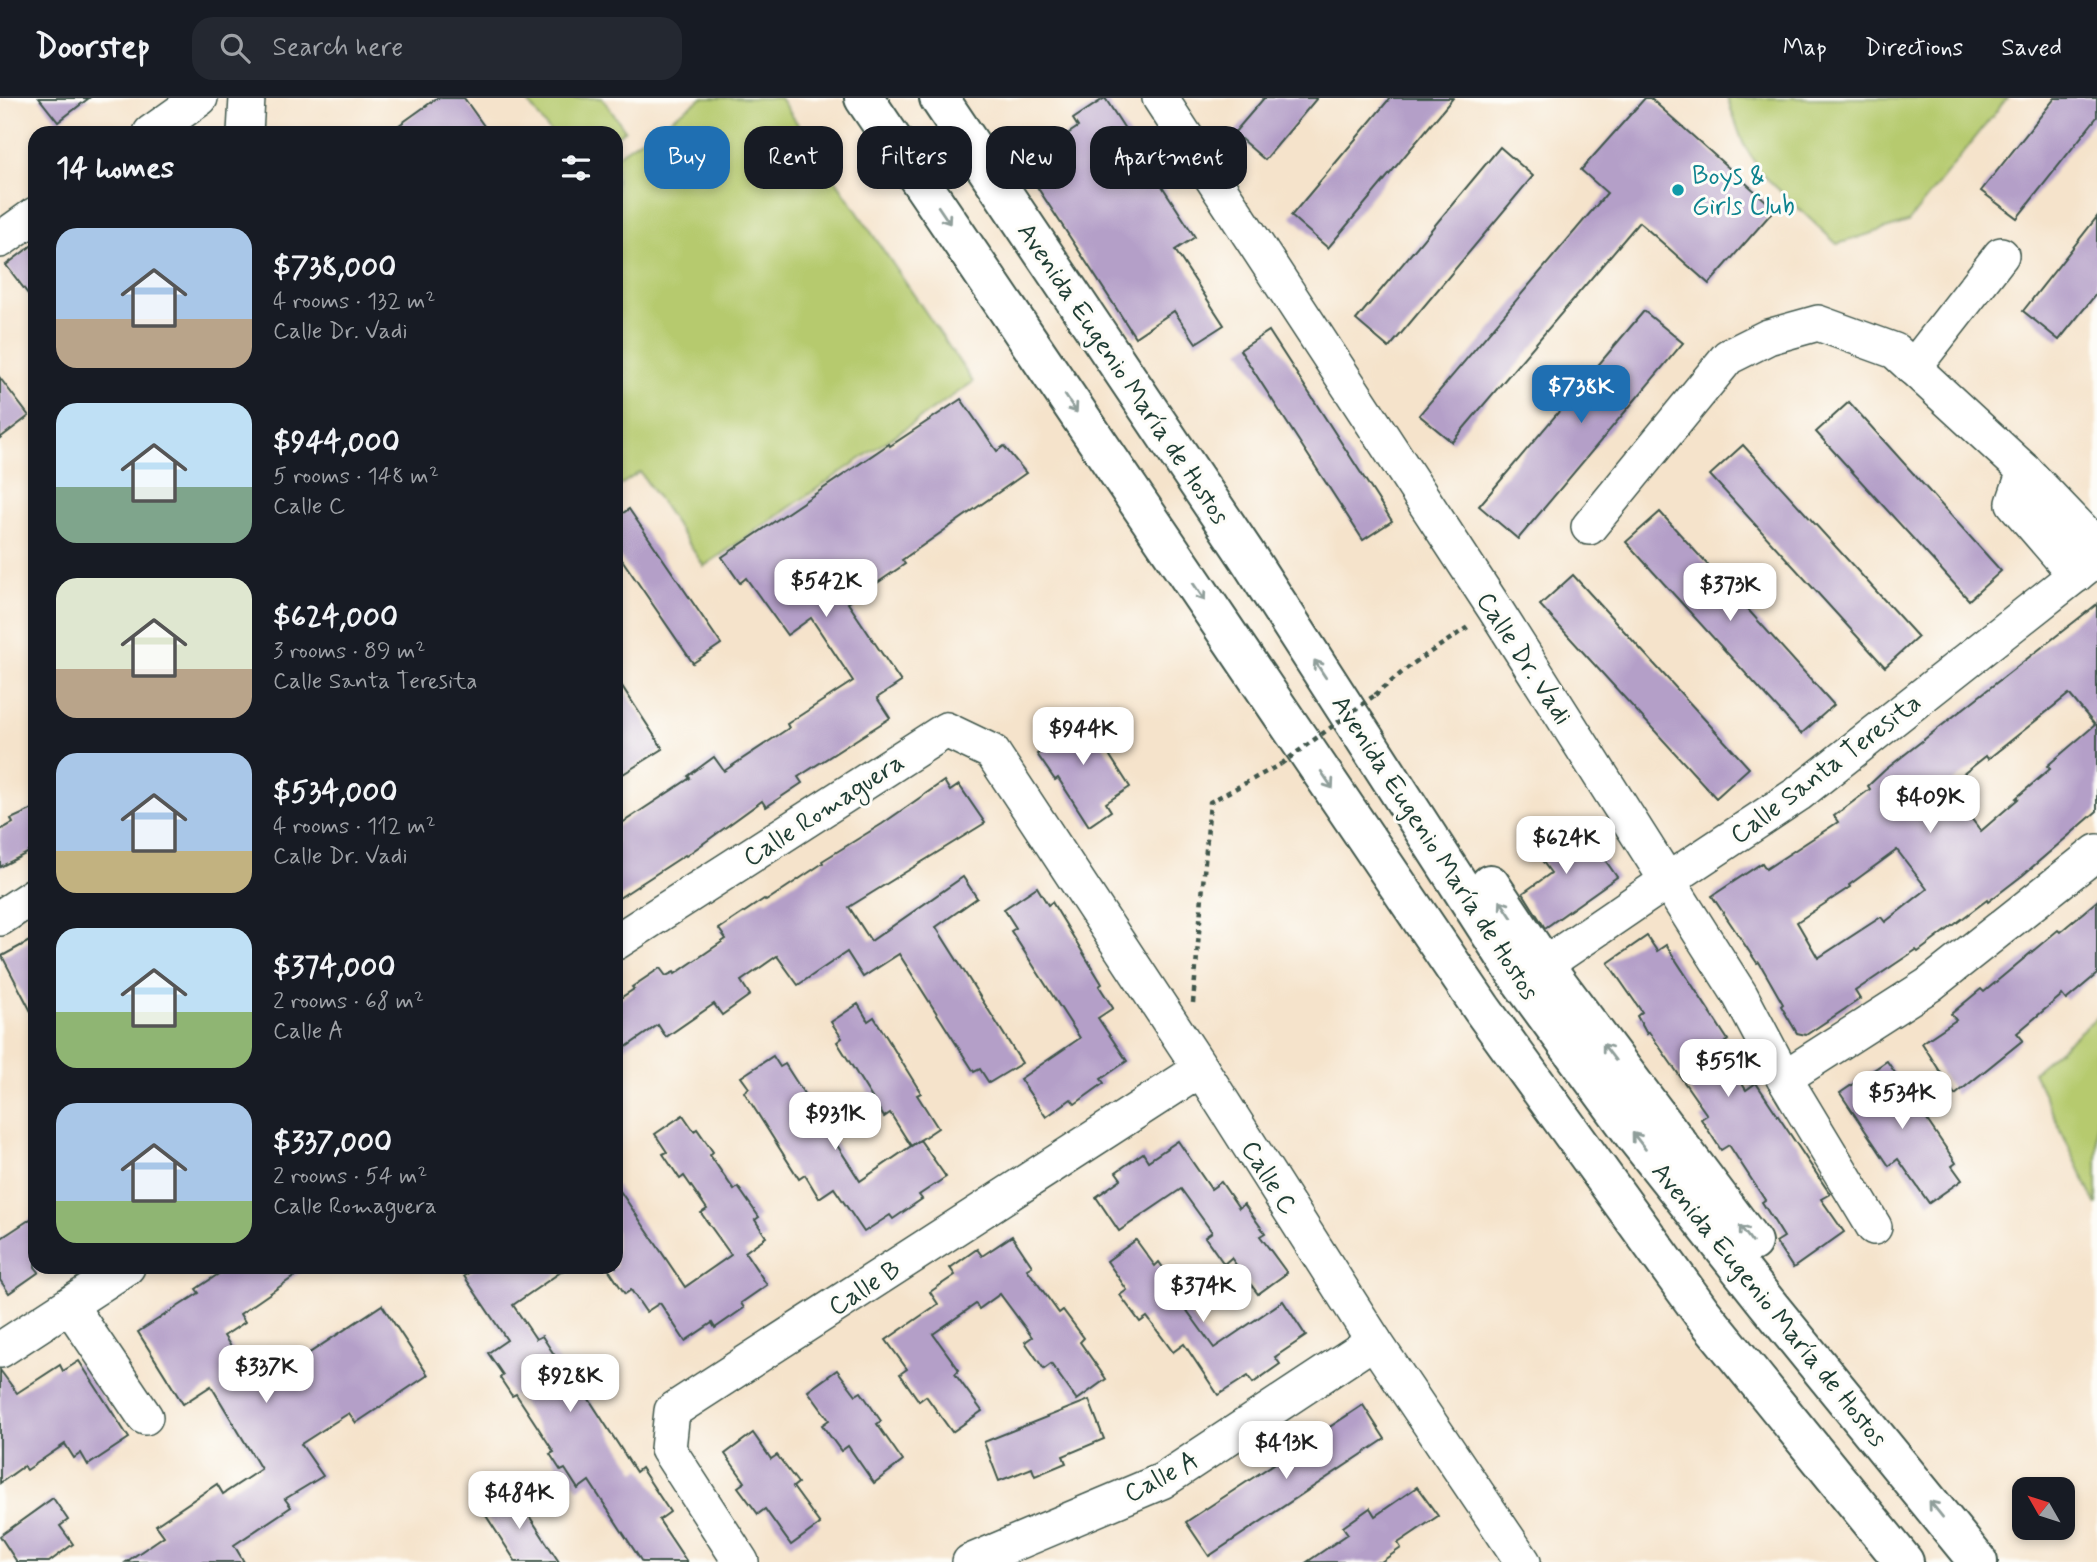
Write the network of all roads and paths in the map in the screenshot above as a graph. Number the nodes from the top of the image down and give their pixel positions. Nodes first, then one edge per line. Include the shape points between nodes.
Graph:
1 (200, 98) edge
2 (247, 98) edge
3 (864, 98) edge
4 (939, 98) edge
5 (1160, 98) edge
6 (161, 126) edge
7 (245, 126) edge
8 (28, 220) edge
9 (0, 240) edge
10 (2001, 256) dead end
11 (1913, 368) junction
12 (2025, 471) junction
13 (1588, 527) dead end
14 (2097, 546) edge
15 (2086, 566) edge
16 (1495, 609) junction
17 (1363, 736) junction
18 (1019, 792) joint
19 (2097, 852) edge
20 (1667, 880) junction
21 (28, 900) edge
22 (0, 918) edge
23 (623, 938) edge
24 (1544, 965) junction
25 (1195, 1060) junction
26 (1784, 1078) junction
27 (1874, 1227) dead end
28 (117, 1274) edge
29 (71, 1306) junction
30 (1374, 1341) junction
31 (0, 1350) edge
32 (1844, 1397) junction
33 (145, 1417) dead end
34 (741, 1562) edge
35 (970, 1562) edge
36 (1523, 1562) edge
37 (1904, 1562) edge
38 (1978, 1562) edge

1 - 6 street
2 - 7 street
3 -> 37 highway, Avenida Eugenio María de Hostos via 1489,1020 1702,1313
17 -> 4 highway, Avenida Eugenio María de Hostos
5 - 16 street, Calle Dr. Vadi
8 - 9 street
10 - 11 street
11 - 12 street
11 - 13 street via 1895,351 1818,323 1768,337 1728,356
12 - 14 street
12 - 15 street via 2014,503
15 - 20 street, Calle Santa Teresita via 1798,794
16 - 20 street, Calle Dr. Vadi
16 - 25 path, bridge via 1281,764 1210,802
24 -> 17 highway via 1472,858
32 -> 17 highway, Avenida Eugenio María de Hostos via 1634,1135 1521,981
18 - 23 street, Calle Romaguera via 992,752 946,730
18 - 25 street, Calle C
19 - 26 street via 1929,985
20 - 24 street, Calle Santa Teresita
20 - 26 street, Calle Dr. Vadi via 1740,995
21 - 22 street
32 -> 24 highway via 1781,1282
25 - 30 street, Calle C
25 - 34 street, Calle B via 672,1411 668,1449
26 - 27 street, Calle Dr. Vadi
28 - 29 street
29 - 31 street
29 - 33 street
30 - 35 street, Calle A via 1162,1481
30 - 36 street, Calle C
38 -> 32 highway, Avenida Eugenio María de Hostos

